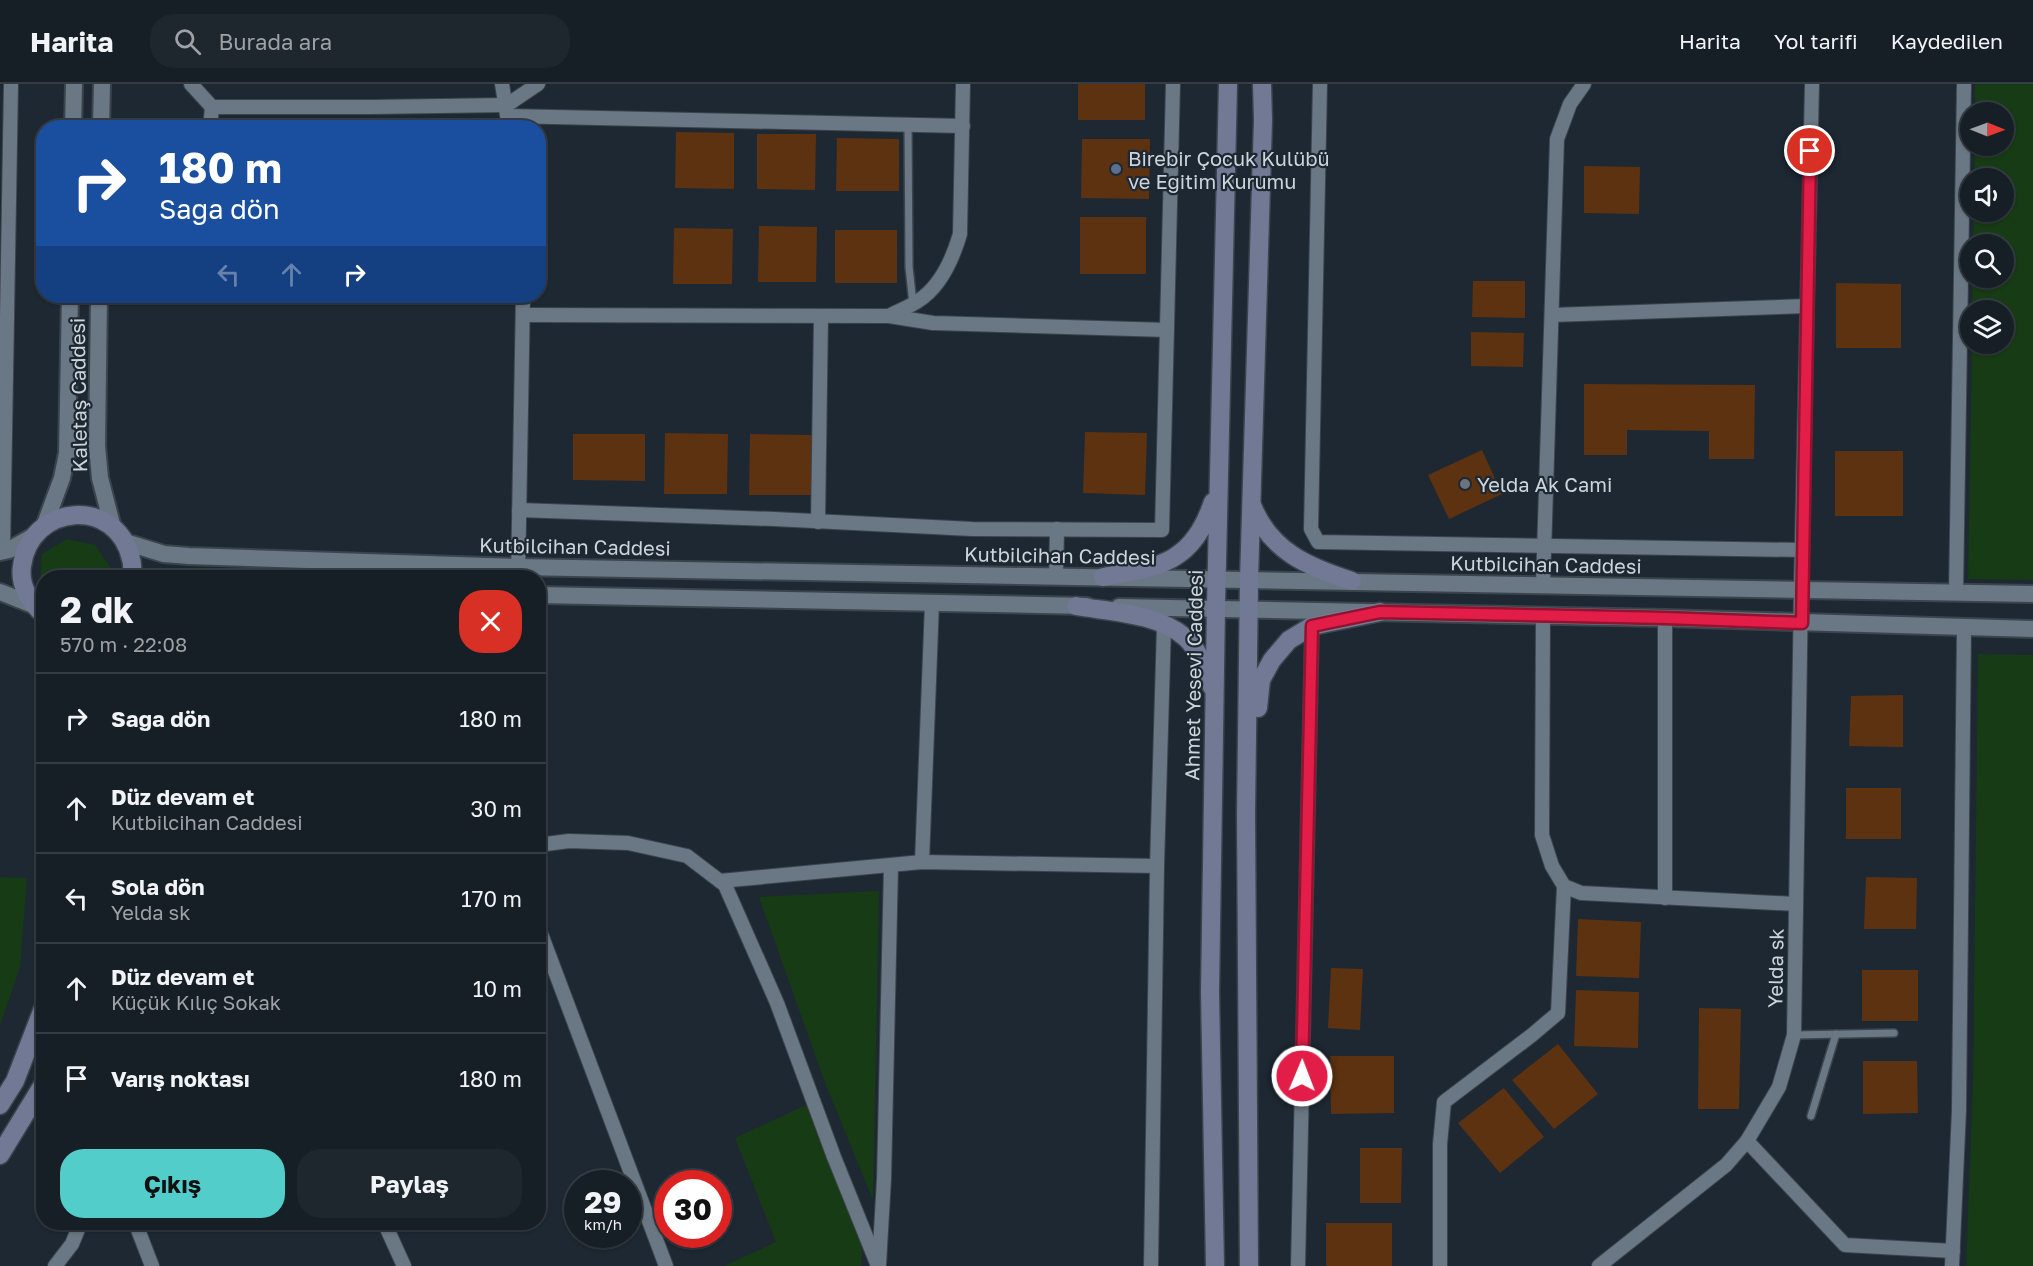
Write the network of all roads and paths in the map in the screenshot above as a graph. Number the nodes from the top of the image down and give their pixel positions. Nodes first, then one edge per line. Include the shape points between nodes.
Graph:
1 (11, 84) edge
2 (74, 84) edge
3 (102, 84) edge
4 (190, 84) edge
5 (502, 84) edge
6 (538, 84) edge
7 (963, 84) edge
8 (1173, 84) edge
9 (1228, 84) edge
10 (1262, 84) edge
11 (1320, 84) edge
12 (1584, 84) edge
13 (1812, 84) edge
14 (1964, 84) edge
15 (212, 107) junction
16 (508, 116) edge
17 (73, 120) edge
18 (101, 120) edge
19 (211, 120) edge
20 (908, 125) junction
21 (963, 126) junction
22 (5, 130) edge
23 (70, 303) edge
24 (99, 303) edge
25 (523, 303) edge
26 (913, 303) junction
27 (1807, 306) junction
28 (524, 315) junction
29 (1552, 315) junction
30 (820, 316) junction
31 (889, 316) junction
32 (1167, 330) junction
33 (1220, 483) junction
34 (1251, 501) junction
35 (519, 510) junction
36 (818, 522) junction
37 (1057, 529) junction
38 (39, 530) junction
39 (119, 535) junction
40 (1544, 546) junction
41 (1802, 550) junction
42 (2, 552) edge
43 (132, 570) edge
44 (477, 570) edge
45 (518, 570) edge
46 (546, 572) edge
47 (1056, 576) junction
48 (1103, 577) junction
49 (1217, 579) junction
50 (1249, 580) junction
51 (1352, 581) junction
52 (1543, 585) junction
53 (1801, 590) junction
54 (0, 592) edge
55 (1956, 593) junction
56 (2033, 594) edge
57 (546, 595) edge
58 (932, 603) junction
59 (1076, 606) junction
60 (36, 607) edge
61 (36, 609) edge
62 (1216, 609) junction
63 (1249, 609) junction
64 (1380, 612) junction
65 (1543, 616) junction
66 (1665, 618) junction
67 (1802, 623) junction
68 (1164, 625) junction
69 (1312, 626) junction
70 (1964, 628) junction
71 (2033, 629) edge
72 (1214, 693) junction
73 (1246, 814) junction
74 (546, 843) edge
75 (922, 862) junction
76 (891, 866) junction
77 (1157, 867) junction
78 (720, 881) junction
79 (1564, 886) junction
80 (1665, 898) junction
81 (1796, 904) junction
82 (546, 947) edge
83 (36, 1027) edge
84 (1894, 1033) dead end
85 (1836, 1034) junction
86 (1794, 1035) junction
87 (36, 1096) edge
88 (0, 1105) edge
89 (1811, 1116) dead end
90 (1747, 1141) junction
91 (0, 1155) edge
92 (78, 1230) edge
93 (138, 1230) edge
94 (388, 1230) edge
95 (1953, 1251) junction
96 (55, 1266) edge
97 (152, 1266) edge
98 (404, 1266) edge
99 (666, 1266) edge
100 (878, 1266) edge
101 (1151, 1266) edge
102 (1215, 1266) edge
103 (1249, 1266) edge
104 (1298, 1266) edge
105 (1440, 1266) edge
106 (1599, 1266) edge
107 (1952, 1266) edge

1 - 22 street
2 - 17 street
3 - 18 street
4 - 15 street
5 - 16 street
6 - 16 street
7 - 21 street
8 - 32 street
9 - 33 main road, Ahmet Yesevi Caddesi
10 - 34 main road
11 - 40 street via 1311,529 1318,542
12 - 29 street via 1569,104 1557,139
13 - 27 street, Yelda sk
14 - 55 street
15 - 16 street via 372,107
15 - 19 street
16 - 20 street
20 - 21 street
20 - 26 lane
21 - 26 street via 960,234 939,279
22 - 42 street
23 - 38 street, Kaletaş Caddesi via 67,453 62,478
24 - 39 street, Kaletaş Caddesi via 100,478
25 - 28 street
26 - 31 street
27 - 29 street
27 - 41 street, Yelda sk
28 - 30 street
28 - 35 street
29 - 40 street
30 - 31 street
30 - 36 street
31 - 32 street via 933,323
32 - 37 street via 1162,530
33 - 48 main road via 1206,522 1186,549 1150,569
33 - 49 main road, Ahmet Yesevi Caddesi
34 - 50 main road
34 - 51 main road via 1258,521 1294,556 1315,569
35 - 36 street
35 - 45 street
36 - 37 street
37 - 47 street
38 - 39 main road via 62,516 80,514 98,519
38 - 42 street
38 - 60 main road via 24,553 21,571 24,589
39 - 43 main road via 132,560
39 - 44 street, Kutbilcihan Caddesi via 164,554
40 - 41 street
40 - 52 street
41 - 53 street, Yelda sk
46 - 47 street, Kutbilcihan Caddesi
47 - 48 street, Kutbilcihan Caddesi
48 - 49 street, Kutbilcihan Caddesi
49 - 50 street, Kutbilcihan Caddesi
49 - 62 main road, Ahmet Yesevi Caddesi
50 - 51 street, Kutbilcihan Caddesi
50 - 63 main road
51 - 52 street, Kutbilcihan Caddesi
52 - 53 street, Kutbilcihan Caddesi
53 - 55 street, Kutbilcihan Caddesi
53 - 67 street, Yelda sk
54 - 61 street
55 - 56 street, Kutbilcihan Caddesi
57 - 58 street
58 - 59 street
58 - 75 street
59 - 62 street
59 - 68 main road via 1147,618
62 - 63 street
62 - 72 main road, Ahmet Yesevi Caddesi
63 - 64 street
63 - 73 main road
64 - 65 street
64 - 69 main road
65 - 66 street
65 - 79 street via 1542,835 1552,866
66 - 67 street
66 - 80 street
67 - 70 street
67 - 81 street, Yelda sk
68 - 72 main road via 1186,639 1196,651
68 - 77 street
69 - 73 main road via 1288,640 1261,680
69 - 104 street
70 - 71 street
70 - 95 street via 1959,1105
72 - 102 main road, Ahmet Yesevi Caddesi via 1210,992
73 - 103 main road
74 - 78 street via 628,843 687,856
75 - 76 street
75 - 77 street
76 - 78 street
76 - 100 street via 884,1179
77 - 101 street
78 - 100 street via 777,1003
79 - 80 street via 1581,893
79 - 105 street via 1558,1012 1444,1102
80 - 81 street
81 - 86 street, Yelda sk
82 - 99 street
83 - 88 main road via 15,1081
84 - 85 lane
85 - 86 lane
85 - 89 lane
86 - 90 street, Yelda sk via 1779,1087
87 - 91 main road
90 - 95 street via 1845,1245
90 - 106 street, Yelda sk via 1726,1165
92 - 96 street
93 - 97 street
94 - 98 street
95 - 107 street

